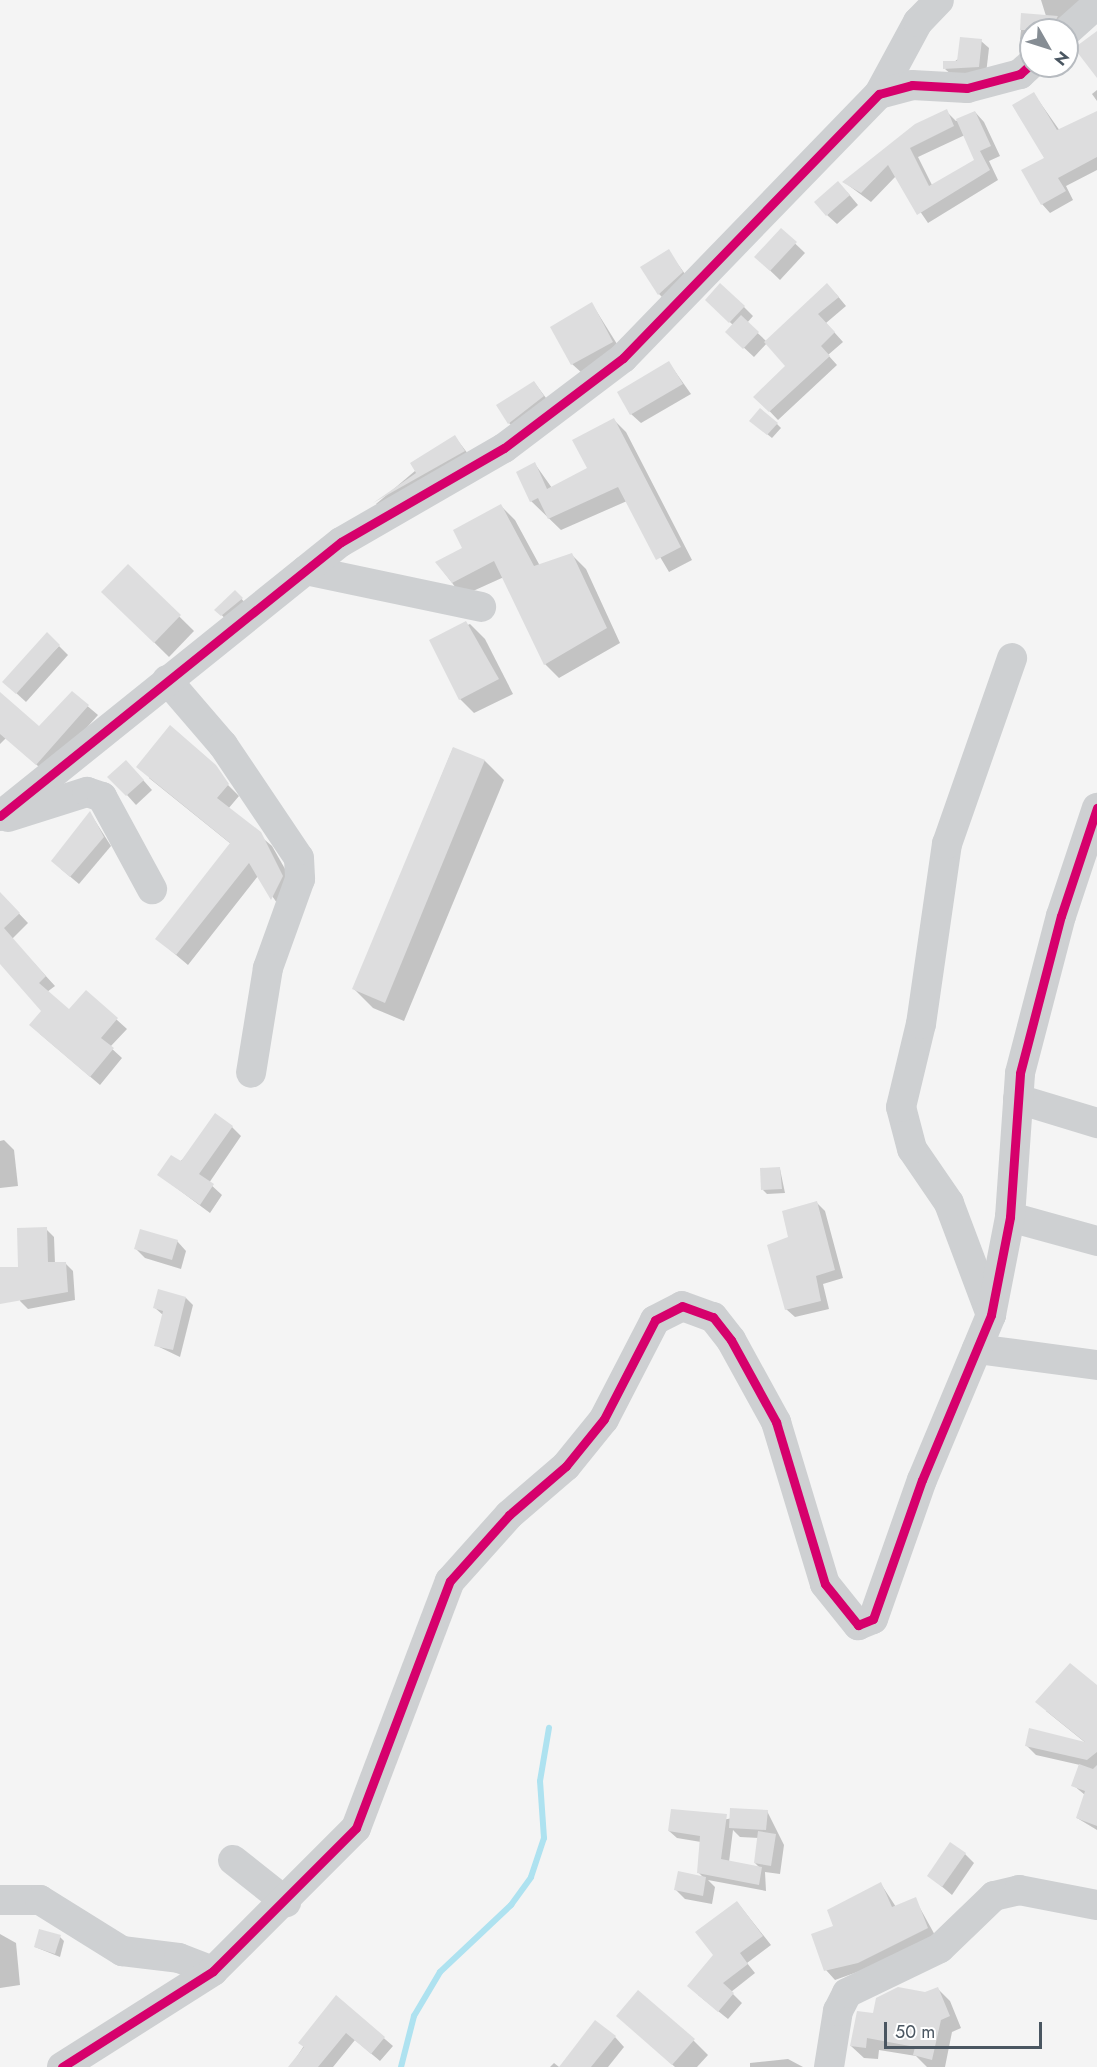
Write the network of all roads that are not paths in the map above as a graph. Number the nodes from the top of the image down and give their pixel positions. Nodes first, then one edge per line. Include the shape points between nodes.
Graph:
1 (939, 0) edge
2 (1097, 4) edge
3 (1079, 20) edge
4 (1019, 74) edge
5 (879, 94) junction
6 (306, 570) junction
7 (481, 607) dead end
8 (1012, 658) dead end
9 (167, 680) junction
10 (1097, 808) edge
11 (0, 818) edge
12 (152, 889) dead end
13 (251, 1073) dead end
14 (1018, 1099) junction
15 (1097, 1123) edge
16 (1010, 1217) junction
17 (1097, 1241) edge
18 (991, 1315) junction
19 (977, 1349) junction
20 (1097, 1365) edge
21 (233, 1860) dead end
22 (0, 1900) edge
23 (286, 1902) junction
24 (1097, 1905) edge
25 (213, 1971) junction
26 (62, 2067) edge
27 (829, 2067) edge

1 - 5 street via 918,22
2 - 3 street
4 - 5 street via 967,88 912,85
5 - 6 street via 623,357 504,448 341,542
6 - 7 street
6 - 9 street
8 - 18 street via 947,844 921,1024 901,1107 912,1149 949,1203
9 - 11 street
9 - 13 street via 223,745 299,858 300,879 268,968
10 - 14 street via 1061,916
11 - 12 street via 87,792 102,797
14 - 15 street
14 - 16 street
16 - 17 street
16 - 18 street
18 - 19 street
19 - 20 street
19 - 23 street via 922,1480 873,1619 858,1625 825,1584 776,1422 731,1340 713,1317 682,1306 656,1320 604,1419 566,1466 509,1515 450,1581 356,1828
21 - 23 street
22 - 25 street via 40,1900 122,1951 179,1958
23 - 25 street
24 - 27 street via 1018,1890 994,1896 940,1948 847,1993 838,2011
25 - 26 street

